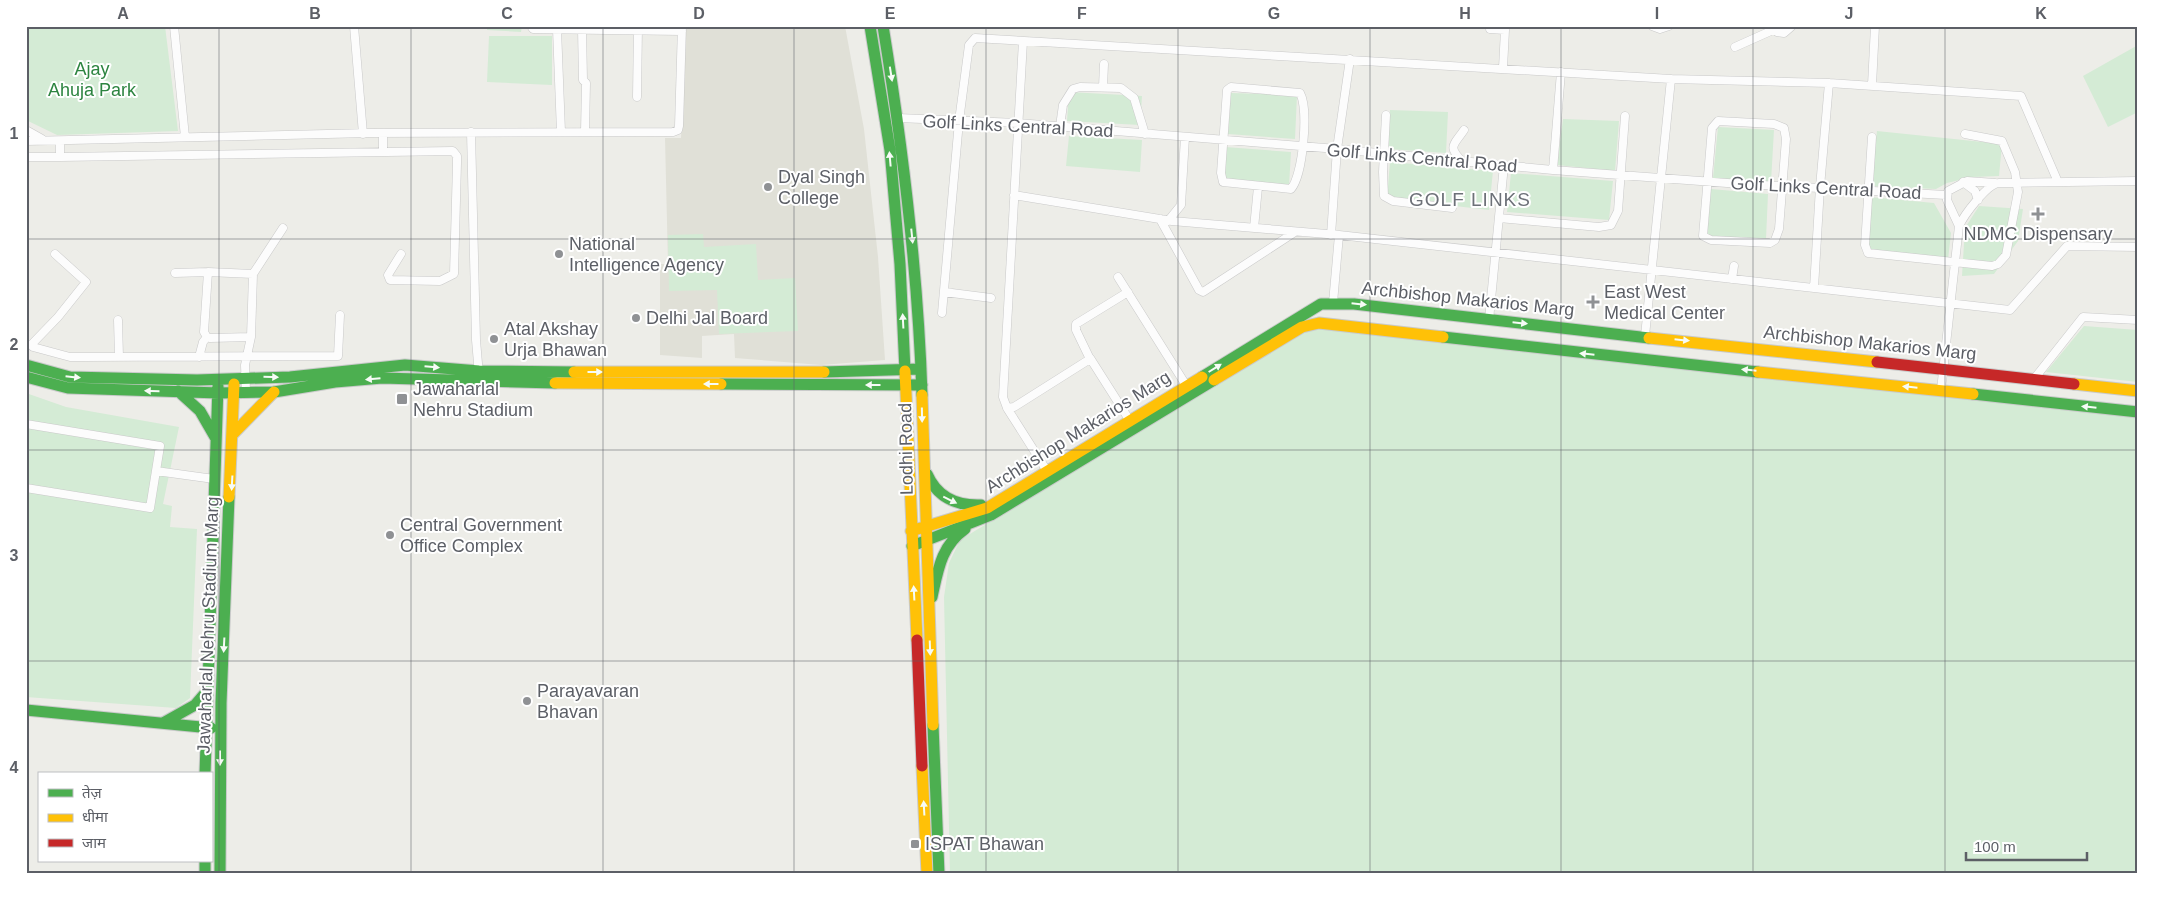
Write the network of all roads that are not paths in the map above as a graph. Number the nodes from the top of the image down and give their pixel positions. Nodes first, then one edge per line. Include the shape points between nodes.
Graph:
1 (174, 26) edge
2 (354, 26) edge
3 (531, 26) edge
4 (870, 26) edge
5 (884, 26) edge
6 (1490, 26) edge
7 (1652, 26) edge
8 (1669, 26) edge
9 (1792, 26) edge
10 (1875, 26) edge
11 (556, 28) junction
12 (639, 28) edge
13 (682, 28) edge
14 (1772, 28) edge
15 (582, 29) junction
16 (1023, 41) junction
17 (1736, 47) dead end
18 (1350, 59) junction
19 (1104, 64) dead end
20 (1503, 68) junction
21 (1560, 72) junction
22 (1671, 79) junction
23 (1829, 83) junction
24 (1872, 85) junction
25 (1104, 87) junction
26 (637, 97) dead end
27 (1386, 116) dead end
28 (1625, 116) dead end
29 (898, 118) junction
30 (959, 121) junction
31 (1018, 123) junction
32 (1060, 126) junction
33 (26, 130) edge
34 (1464, 130) dead end
35 (471, 132) junction
36 (561, 132) junction
37 (585, 132) junction
38 (383, 133) junction
39 (363, 134) junction
40 (1145, 134) junction
41 (1965, 134) dead end
42 (185, 137) junction
43 (1872, 137) dead end
44 (1185, 138) junction
45 (26, 140) edge
46 (43, 140) junction
47 (60, 141) junction
48 (1223, 141) junction
49 (1302, 147) junction
50 (1337, 149) junction
51 (383, 152) junction
52 (1384, 154) junction
53 (26, 157) edge
54 (60, 157) junction
55 (1462, 161) junction
56 (1504, 165) junction
57 (1553, 170) junction
58 (1622, 175) junction
59 (1661, 178) junction
60 (1706, 181) junction
61 (2138, 181) edge
62 (1963, 182) junction
63 (2017, 182) junction
64 (2058, 182) junction
65 (1994, 183) junction
66 (1782, 186) junction
67 (1258, 187) junction
68 (1820, 188) junction
69 (1869, 192) junction
70 (1014, 195) junction
71 (1946, 195) junction
72 (1978, 200) junction
73 (1452, 208) dead end
74 (1499, 218) junction
75 (1164, 220) junction
76 (1959, 226) junction
77 (283, 228) dead end
78 (1254, 228) junction
79 (1295, 232) junction
80 (1335, 235) junction
81 (2138, 247) edge
82 (1495, 252) junction
83 (55, 254) dead end
84 (400, 254) dead end
85 (1956, 262) junction
86 (1734, 266) dead end
87 (1652, 270) junction
88 (208, 272) junction
89 (175, 273) dead end
90 (253, 274) junction
91 (1118, 277) dead end
92 (1732, 279) junction
93 (1814, 288) junction
94 (944, 292) junction
95 (1128, 292) junction
96 (991, 298) dead end
97 (1333, 303) junction
98 (1952, 305) junction
99 (942, 313) dead end
100 (340, 315) dead end
101 (118, 320) dead end
102 (1489, 320) junction
103 (2138, 320) edge
104 (1645, 336) junction
105 (207, 337) junction
106 (251, 337) junction
107 (246, 356) junction
108 (119, 357) junction
109 (199, 357) junction
110 (1090, 358) junction
111 (26, 365) edge
112 (921, 369) junction
113 (1944, 369) junction
114 (906, 370) junction
115 (26, 377) edge
116 (240, 377) junction
117 (480, 377) junction
118 (218, 379) junction
119 (2034, 379) junction
120 (907, 385) junction
121 (922, 385) junction
122 (1189, 390) junction
123 (1941, 390) junction
124 (241, 391) junction
125 (2138, 391) edge
126 (178, 392) junction
127 (274, 392) junction
128 (219, 393) junction
129 (1007, 408) junction
130 (2138, 412) edge
131 (1130, 421) junction
132 (26, 424) edge
133 (233, 434) junction
134 (216, 438) junction
135 (923, 465) junction
136 (156, 471) junction
137 (1047, 471) junction
138 (214, 479) junction
139 (26, 488) edge
140 (995, 504) junction
141 (991, 516) junction
142 (925, 526) junction
143 (911, 530) junction
144 (926, 541) junction
145 (912, 546) junction
146 (928, 612) junction
147 (207, 691) junction
148 (26, 710) edge
149 (163, 723) junction
150 (205, 727) junction
151 (220, 728) junction
152 (205, 772) edge
153 (220, 874) edge
154 (927, 874) edge
155 (939, 874) edge

1 - 42 street
2 - 39 street
3 - 11 street via 533,29
114 -> 4 street, Lodhi Road via 890,150
5 -> 29 street, Lodhi Road
6 - 20 street via 1490,29 1505,30
7 - 8 street
9 - 14 street via 1784,32
10 - 24 street
11 - 15 street
11 - 36 street
12 - 13 street
12 - 15 street
12 - 26 street
13 - 37 street via 678,130
14 - 17 street
15 - 37 street
16 - 18 street
16 - 30 street via 975,38 970,42
16 - 31 street
18 - 20 street
18 - 50 street
19 - 25 street
20 - 21 street
21 - 22 street
21 - 57 street
22 - 23 street
22 - 59 street
23 - 24 street
23 - 68 street
24 - 64 street via 2021,96
25 - 32 street via 1073,90 1063,105
25 - 40 street via 1121,88 1134,98
27 - 52 street
28 - 58 street
29 - 30 street, Golf Links Central Road
29 -> 112 street, Lodhi Road via 915,266
30 - 31 street, Golf Links Central Road
30 - 94 street
31 - 32 street, Golf Links Central Road
31 - 70 street
32 - 40 street, Golf Links Central Road
33 - 46 street
34 - 55 street via 1453,146 1454,153
35 - 36 street
35 - 38 street
35 - 117 street
36 - 37 street
38 - 39 street
38 - 51 street
39 - 42 street
40 - 44 street, Golf Links Central Road
41 - 63 street via 2002,141
42 - 47 street
43 - 69 street
44 - 48 street, Golf Links Central Road
44 - 75 street via 1181,205
45 - 46 street
46 - 47 street
47 - 54 street
48 - 49 street, Golf Links Central Road
48 - 49 street via 1227,90 1231,87 1296,91 1303,97
48 - 67 street via 1220,173 1223,182
49 - 50 street, Golf Links Central Road
49 - 67 street via 1293,188
50 - 52 street, Golf Links Central Road
50 - 80 street
51 - 54 street
51 - 84 street via 453,151 457,156 454,274 440,281 390,280 388,275
52 - 55 street, Golf Links Central Road
52 - 73 street via 1383,190 1388,199
53 - 54 street
55 - 56 street, Golf Links Central Road
56 - 57 street, Golf Links Central Road
56 - 74 street
57 - 58 street, Golf Links Central Road
58 - 59 street, Golf Links Central Road
58 - 74 street via 1618,211 1607,227
59 - 60 street, Golf Links Central Road
59 - 87 street
60 - 66 street, Golf Links Central Road
60 - 66 street via 1703,236 1706,239 1770,243 1778,236
60 - 66 street via 1712,128 1724,120 1774,124 1784,128
61 - 64 street
62 - 65 street
62 - 71 street, Golf Links Central Road via 1950,188
62 - 72 street via 1975,191
63 - 64 street
63 - 65 street
63 - 85 street via 2008,249 2002,261 1992,266
65 - 72 street
66 - 68 street, Golf Links Central Road
67 - 78 street
68 - 69 street, Golf Links Central Road
68 - 93 street
69 - 71 street, Golf Links Central Road
69 - 85 street via 1865,245 1868,253
70 - 75 street
70 - 129 street via 1003,397
71 - 76 street, Golf Links Central Road
72 - 76 street
74 - 82 street
75 - 78 street
75 - 79 street via 1199,290 1203,292
76 - 85 street, Golf Links Central Road
77 - 90 street
78 - 79 street
79 - 80 street
80 - 82 street
80 - 97 street
81 - 98 street via 2067,246 2010,310
82 - 87 street
82 - 102 street
83 - 108 street via 86,282 31,346 70,357
85 - 98 street, Golf Links Central Road
86 - 92 street
87 - 92 street
87 - 104 street
88 - 89 street
88 - 90 street
88 - 105 street via 204,332
90 - 106 street
91 - 95 street
92 - 93 street
93 - 98 street
94 - 96 street
94 - 99 street
95 - 110 street via 1076,324
95 - 122 street
97 -> 102 street, Archbishop Makarios Marg
122 -> 97 street, Archbishop Makarios Marg via 1312,308
98 - 113 street, Golf Links Central Road
100 - 107 street via 338,356
101 - 108 street
102 -> 104 street, Archbishop Makarios Marg
103 - 119 street via 2083,317
104 -> 113 street, Archbishop Makarios Marg
105 - 106 street
105 - 109 street
106 - 107 street
107 - 109 street
107 - 116 street
108 - 109 street
110 - 129 street via 1014,407
110 - 131 street
111 -> 118 street via 70,377
112 - 114 street
112 - 121 street, Lodhi Road
113 - 119 street, Archbishop Makarios Marg
113 - 123 street, Golf Links Central Road
117 -> 114 street
114 - 120 street, Lodhi Road
126 -> 115 street via 68,388
116 -> 117 street via 290,377 405,365
116 - 118 street
116 - 124 street, Jawaharlal Nehru Stadium Marg
120 -> 117 street
117 -> 127 street via 382,378
118 - 128 street, Jawaharlal Nehru Stadium Marg
119 - 125 street, Archbishop Makarios Marg
120 - 121 street
120 - 143 street, Lodhi Road
121 -> 135 street, Lodhi Road
123 -> 122 street, Archbishop Makarios Marg via 1319,323 1302,327
122 - 131 street, Archbishop Makarios Marg
122 - 141 street, Archbishop Makarios Marg
130 -> 123 street, Archbishop Makarios Marg
124 - 127 street
124 - 128 street
124 - 133 street, Jawaharlal Nehru Stadium Marg
126 - 128 street
126 - 134 street via 195,405 212,427
127 - 133 street
128 - 134 street, Jawaharlal Nehru Stadium Marg
129 - 137 street
131 - 137 street, Archbishop Makarios Marg
132 - 136 street via 160,446
133 -> 151 street, Jawaharlal Nehru Stadium Marg
134 - 138 street, Jawaharlal Nehru Stadium Marg
135 -> 140 street via 930,484 940,495 967,506
135 - 142 street, Lodhi Road
136 - 138 street
136 - 139 street via 150,508
137 - 140 street, Archbishop Makarios Marg
138 - 147 street, Jawaharlal Nehru Stadium Marg
140 - 142 street, Archbishop Makarios Marg
141 - 144 street, Archbishop Makarios Marg
141 - 146 street via 962,531 948,543 940,558
142 - 143 street, Archbishop Makarios Marg
142 - 144 street, Lodhi Road
143 - 145 street, Lodhi Road
144 - 145 street, Archbishop Makarios Marg
144 - 146 street, Lodhi Road
154 -> 145 street, Lodhi Road
146 -> 155 street, Lodhi Road
147 - 149 street via 195,705
147 - 150 street, Jawaharlal Nehru Stadium Marg
148 - 149 street
149 - 150 street
150 - 151 street
150 - 152 street, Jawaharlal Nehru Stadium Marg
151 -> 153 street, Jawaharlal Nehru Stadium Marg

